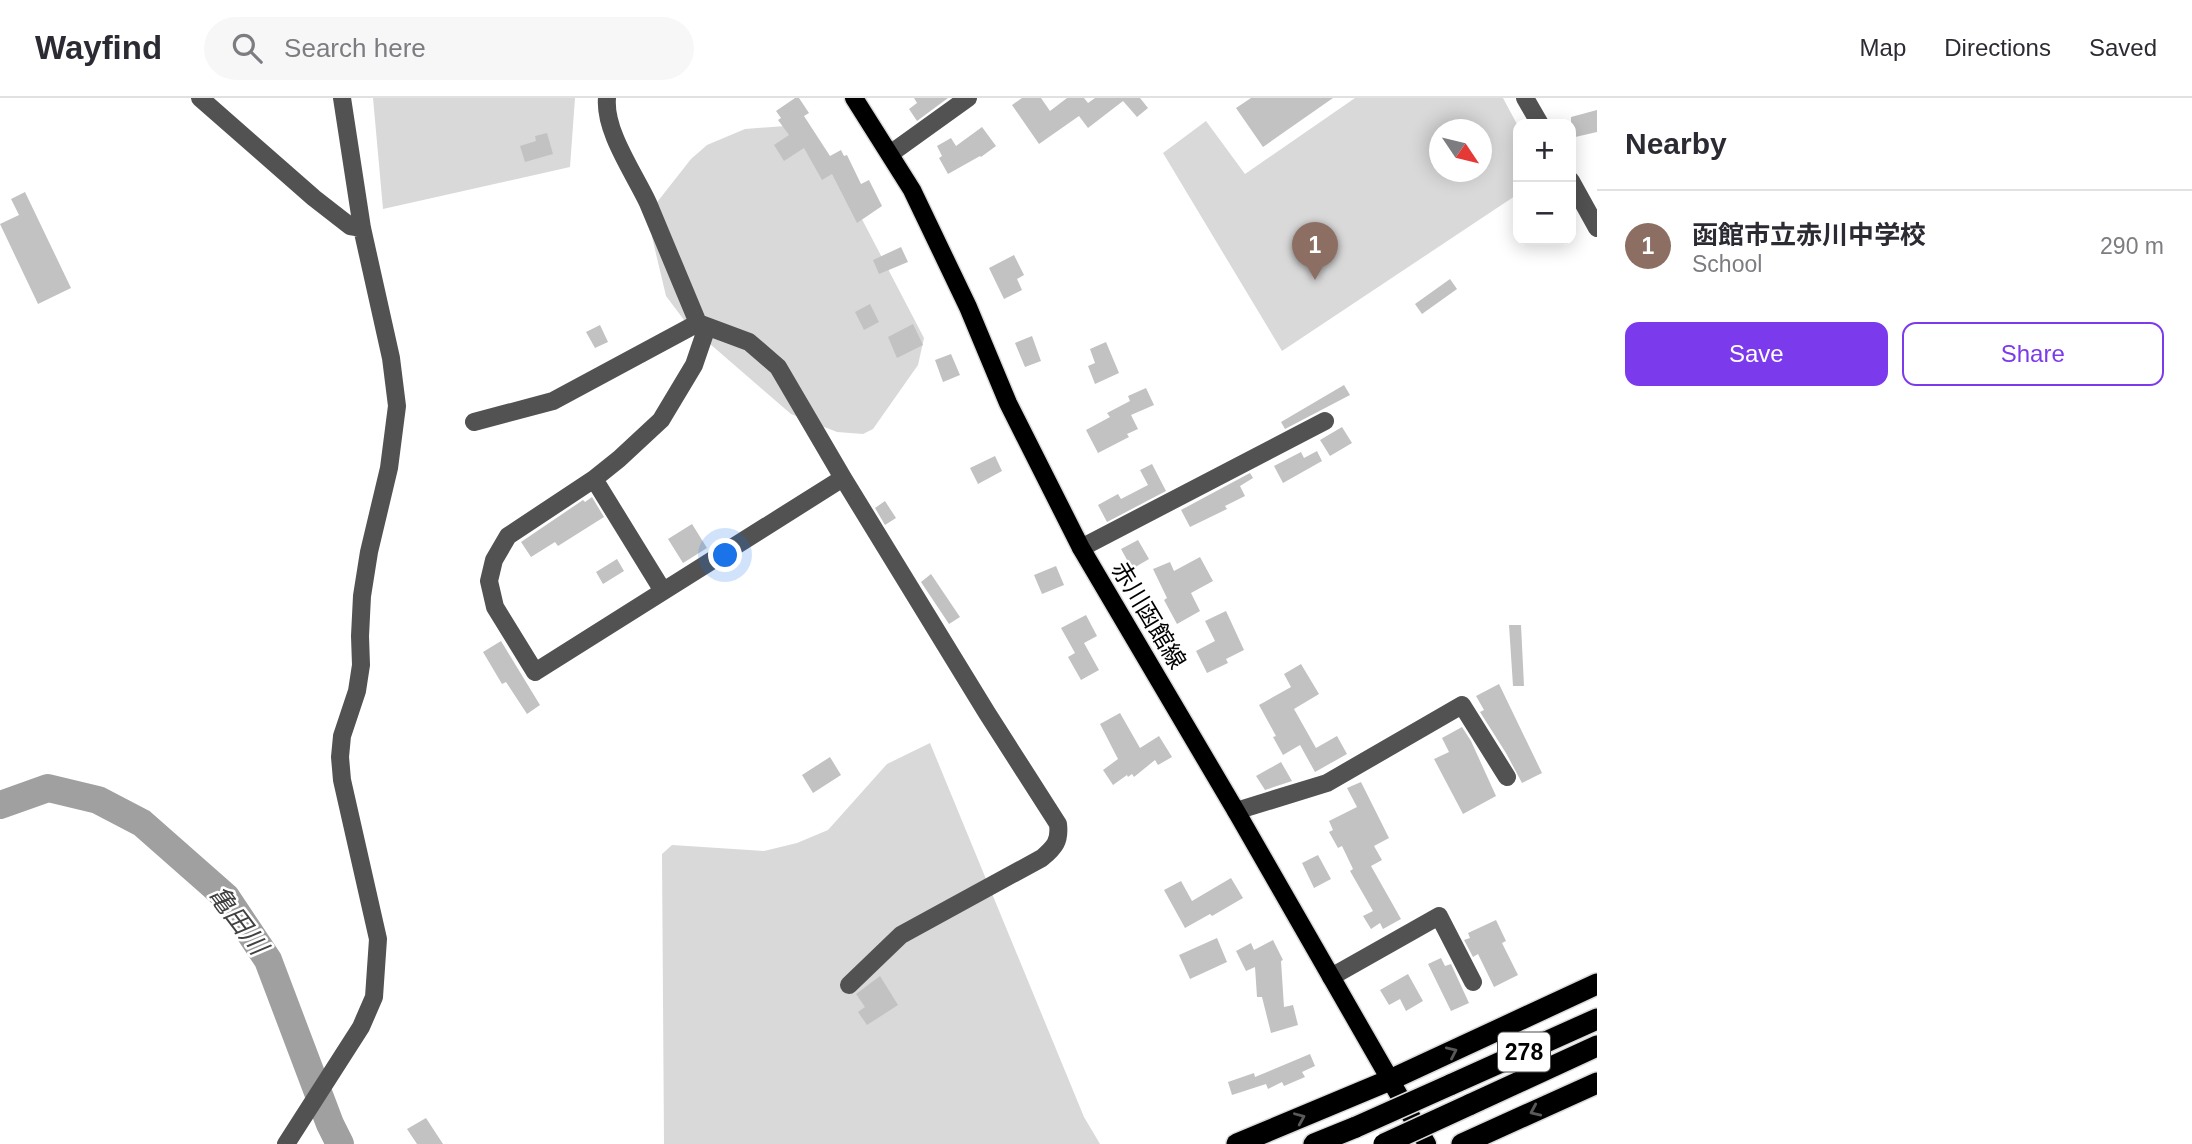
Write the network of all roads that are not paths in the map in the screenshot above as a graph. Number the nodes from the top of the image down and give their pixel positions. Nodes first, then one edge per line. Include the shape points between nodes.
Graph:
1 (200, 98) edge
2 (342, 98) edge
3 (607, 98) edge
4 (854, 98) edge
5 (968, 98) edge
6 (1525, 98) edge
7 (1537, 119) edge
8 (890, 154) junction
9 (1572, 182) edge
10 (362, 228) junction
11 (1597, 229) edge
12 (703, 325) junction
13 (1325, 421) dead end
14 (474, 422) dead end
15 (843, 478) junction
16 (594, 479) junction
17 (1081, 548) junction
18 (663, 592) junction
19 (1507, 777) dead end
20 (1236, 811) junction
21 (1331, 977) junction
22 (1473, 982) dead end
23 (1597, 984) edge
24 (849, 985) dead end
25 (1597, 1019) edge
26 (1597, 1046) edge
27 (1390, 1080) junction
28 (1597, 1083) edge
29 (291, 1138) edge
30 (1237, 1144) edge
31 (1314, 1144) edge
32 (1384, 1144) edge
33 (1427, 1144) edge
34 (1462, 1144) edge

1 - 10 street via 314,198 350,226
2 - 10 street
3 - 12 street via 614,135
4 - 8 main road, 赤川函館線
5 - 8 street
6 - 7 street
8 - 17 main road, 赤川函館線 via 940,245 1008,403
9 - 11 street
10 - 29 street via 397,406 362,596 357,691 340,757 378,939 375,986 361,1027
12 - 14 street via 553,401
12 - 15 street via 750,342 778,367
12 - 16 street via 694,365 661,420
13 - 17 street
15 - 18 street
15 - 24 street via 1058,824 1059,837 1042,858 901,935
16 - 18 street
16 - 18 street via 509,536 494,560 489,582 495,607 535,672
17 - 20 main road, 赤川函館線
19 - 20 street via 1462,705 1327,783
20 - 21 main road, 赤川函館線
21 - 22 street via 1439,916
21 - 27 main road, 赤川函館線
27 -> 23 highway
25 - 31 highway, 278, bridge
26 - 32 highway, 278, bridge
30 -> 27 highway
27 - 33 main road, 赤川函館線
28 -> 34 highway

